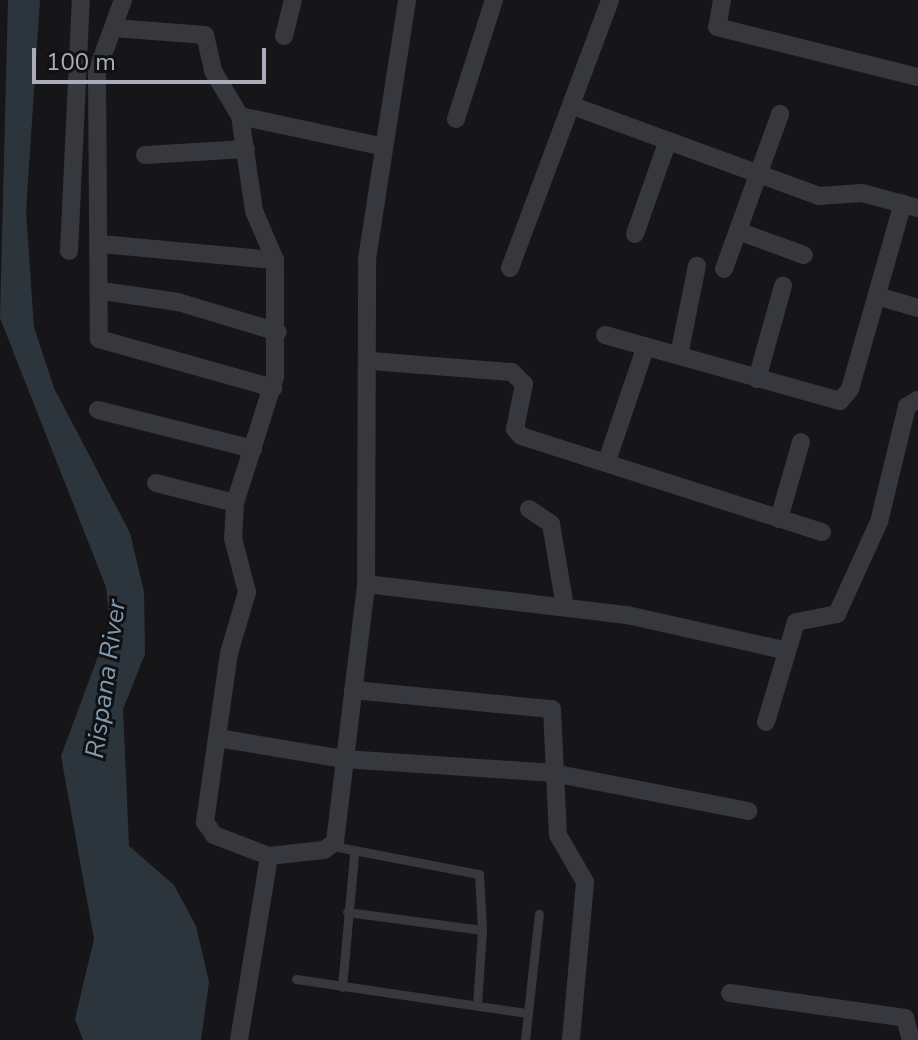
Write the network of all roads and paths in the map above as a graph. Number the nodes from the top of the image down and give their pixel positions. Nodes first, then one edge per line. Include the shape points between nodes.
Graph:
1 (81, 0) edge
2 (123, 0) edge
3 (293, 0) edge
4 (407, 0) edge
5 (494, 0) edge
6 (722, 0) edge
7 (606, 1) edge
8 (114, 28) junction
9 (284, 36) dead end
10 (918, 77) edge
11 (573, 106) junction
12 (780, 114) dead end
13 (240, 116) junction
14 (456, 119) dead end
15 (667, 143) junction
16 (384, 147) junction
17 (246, 149) junction
18 (145, 155) dead end
19 (757, 175) junction
20 (911, 206) edge
21 (738, 231) junction
22 (635, 234) dead end
23 (101, 244) junction
24 (69, 251) dead end
25 (804, 255) dead end
26 (275, 260) junction
27 (697, 266) dead end
28 (510, 268) dead end
29 (724, 269) dead end
30 (783, 286) dead end
31 (102, 291) junction
32 (877, 296) junction
33 (918, 308) edge
34 (278, 332) junction
35 (605, 335) dead end
36 (646, 346) junction
37 (679, 355) junction
38 (371, 361) junction
39 (757, 379) junction
40 (273, 388) junction
41 (918, 400) edge
42 (98, 410) dead end
43 (801, 442) dead end
44 (253, 449) junction
45 (607, 461) junction
46 (156, 483) dead end
47 (235, 503) junction
48 (529, 509) dead end
49 (779, 519) junction
50 (822, 532) dead end
51 (366, 584) junction
52 (565, 607) junction
53 (784, 650) junction
54 (353, 690) junction
55 (766, 722) dead end
56 (218, 738) junction
57 (344, 759) junction
58 (553, 773) junction
59 (748, 811) dead end
60 (333, 846) junction
61 (269, 856) junction
62 (354, 856) junction
63 (347, 912) junction
64 (539, 914) dead end
65 (482, 930) junction
66 (296, 979) dead end
67 (342, 987) junction
68 (730, 993) dead end
69 (477, 1006) junction
70 (526, 1013) junction
71 (239, 1040) edge
72 (525, 1040) edge
73 (571, 1040) edge
74 (911, 1040) edge

1 - 24 street
2 - 8 street
3 - 9 street
4 - 16 street
5 - 14 street
6 - 10 street via 717,27
7 - 11 street
8 - 13 street via 203,33 216,79
8 - 23 street via 100,46 97,71
11 - 15 street
11 - 28 street
12 - 19 street
13 - 16 street
13 - 17 street
15 - 19 street
15 - 22 street
16 - 38 street via 367,259
17 - 18 street
17 - 26 street via 254,211
19 - 20 street via 825,197 862,193
19 - 21 street
20 - 32 street
21 - 25 street
21 - 29 street
23 - 26 street
23 - 31 street
26 - 34 street
27 - 37 street
30 - 39 street
31 - 34 street via 178,302
31 - 40 street via 103,344
32 - 33 street
32 - 39 street via 844,399 828,402
34 - 40 street
35 - 36 street
36 - 37 street
36 - 45 street
37 - 39 street
38 - 45 street via 512,372 524,384 517,432
38 - 51 street
40 - 44 street
41 - 53 street via 907,406 879,522 837,614 829,621 799,620
42 - 44 street
43 - 49 street
44 - 47 street
45 - 49 street
46 - 47 street
47 - 56 street via 233,538 247,592
48 - 52 street via 553,527
49 - 50 street
51 - 52 street
51 - 54 street
52 - 53 street
53 - 55 street
54 - 57 street
54 - 58 street via 548,707 554,717
56 - 57 street
56 - 61 street via 207,827
57 - 58 street
57 - 60 street
58 - 59 street
58 - 73 street via 558,835 585,882
60 - 61 street
60 - 62 lane
61 - 71 street
62 - 63 lane
62 - 65 lane via 479,874
63 - 65 lane
63 - 67 lane
64 - 70 lane
65 - 69 lane
66 - 67 lane
67 - 69 lane
68 - 74 street via 905,1018
69 - 70 lane
70 - 72 lane

